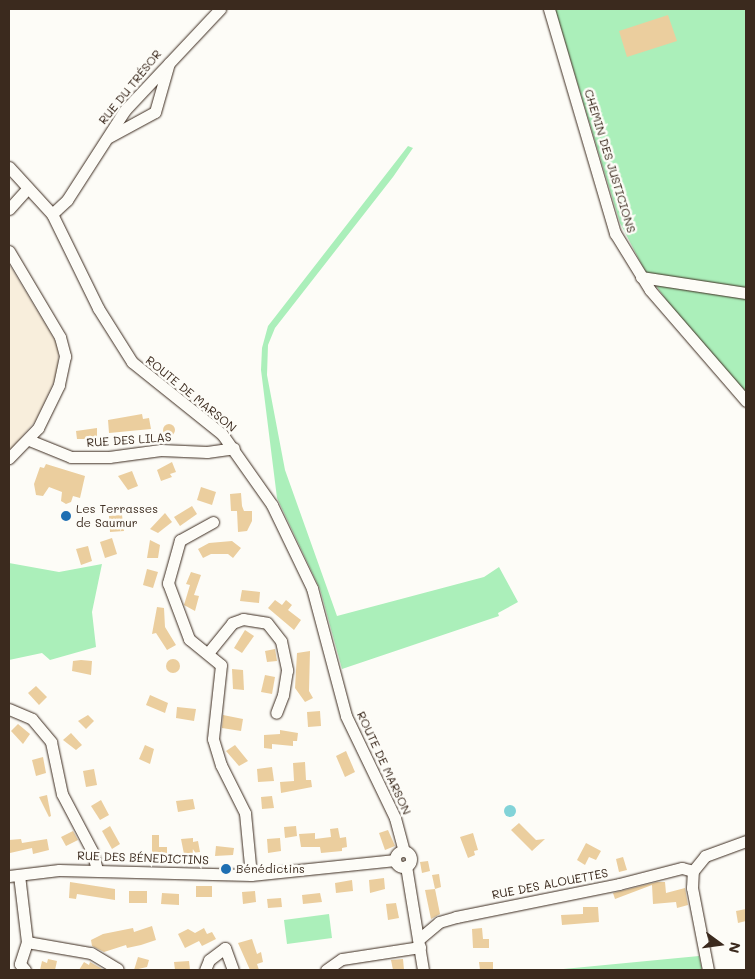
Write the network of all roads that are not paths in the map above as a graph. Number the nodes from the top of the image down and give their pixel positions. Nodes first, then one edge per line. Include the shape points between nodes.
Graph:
1 (220, 9) edge
2 (549, 9) edge
3 (170, 59) junction
4 (105, 139) junction
5 (9, 167) edge
6 (28, 188) junction
7 (9, 209) edge
8 (52, 214) junction
9 (9, 251) edge
10 (641, 277) junction
11 (746, 293) edge
12 (746, 401) edge
13 (29, 440) junction
14 (234, 448) junction
15 (9, 458) edge
16 (213, 522) dead end
17 (208, 653) junction
18 (9, 709) edge
19 (276, 713) dead end
20 (746, 841) edge
21 (404, 851) junction
22 (395, 860) junction
23 (406, 866) junction
24 (97, 870) junction
25 (693, 871) junction
26 (251, 875) junction
27 (14, 876) edge
28 (27, 942) junction
29 (420, 943) junction
30 (118, 969) edge
31 (25, 970) edge
32 (205, 970) edge
33 (234, 970) edge
34 (326, 970) edge
35 (423, 970) edge
36 (708, 970) edge

1 - 3 street, RUE DU TRÉSOR
2 - 10 street, CHEMIN DES JUSTICIONS via 615,233
3 - 4 street, RUE DU TRÉSOR via 125,110
3 - 4 street via 155,112
4 - 8 street, RUE DU TRÉSOR via 67,200
5 - 6 street, ROUTE DE MARSON
6 - 7 street
6 - 8 street, ROUTE DE MARSON
8 - 14 street, ROUTE DE MARSON via 98,308 132,362 222,434
9 - 13 street via 60,337 65,356 59,385
10 - 11 street
10 - 12 street, CHEMIN DES JUSTICIONS
13 - 14 street, RUE DES LILAS via 71,457 109,457 161,450 207,452
13 - 15 street
14 - 21 street, ROUTE DE MARSON via 272,505 312,588 346,716 395,818
16 - 17 street via 180,540 168,583 189,639
17 - 19 street via 232,623 244,619 267,623 281,642 286,670 283,695
17 - 26 street via 218,660 223,672 214,723 215,746 244,813
18 - 24 street via 32,719 51,742 62,794 92,851
20 - 25 street via 705,856
21 - 22 street via 398,852
21 - 23 street via 411,856
22 - 23 street via 399,866
22 - 26 street, RUE DES BÉNEDICTINS
23 - 29 street
24 - 26 street, RUE DES BÉNEDICTINS
24 - 27 street, RUE DES BÉNEDICTINS via 59,870
25 - 29 street, RUE DES ALOUETTES via 682,868 456,917 439,922
25 - 36 street via 692,888
27 - 28 street
28 - 30 street via 91,953
28 - 31 street via 20,964
29 - 34 street via 342,959
29 - 35 street
32 - 33 street via 209,960 225,948

